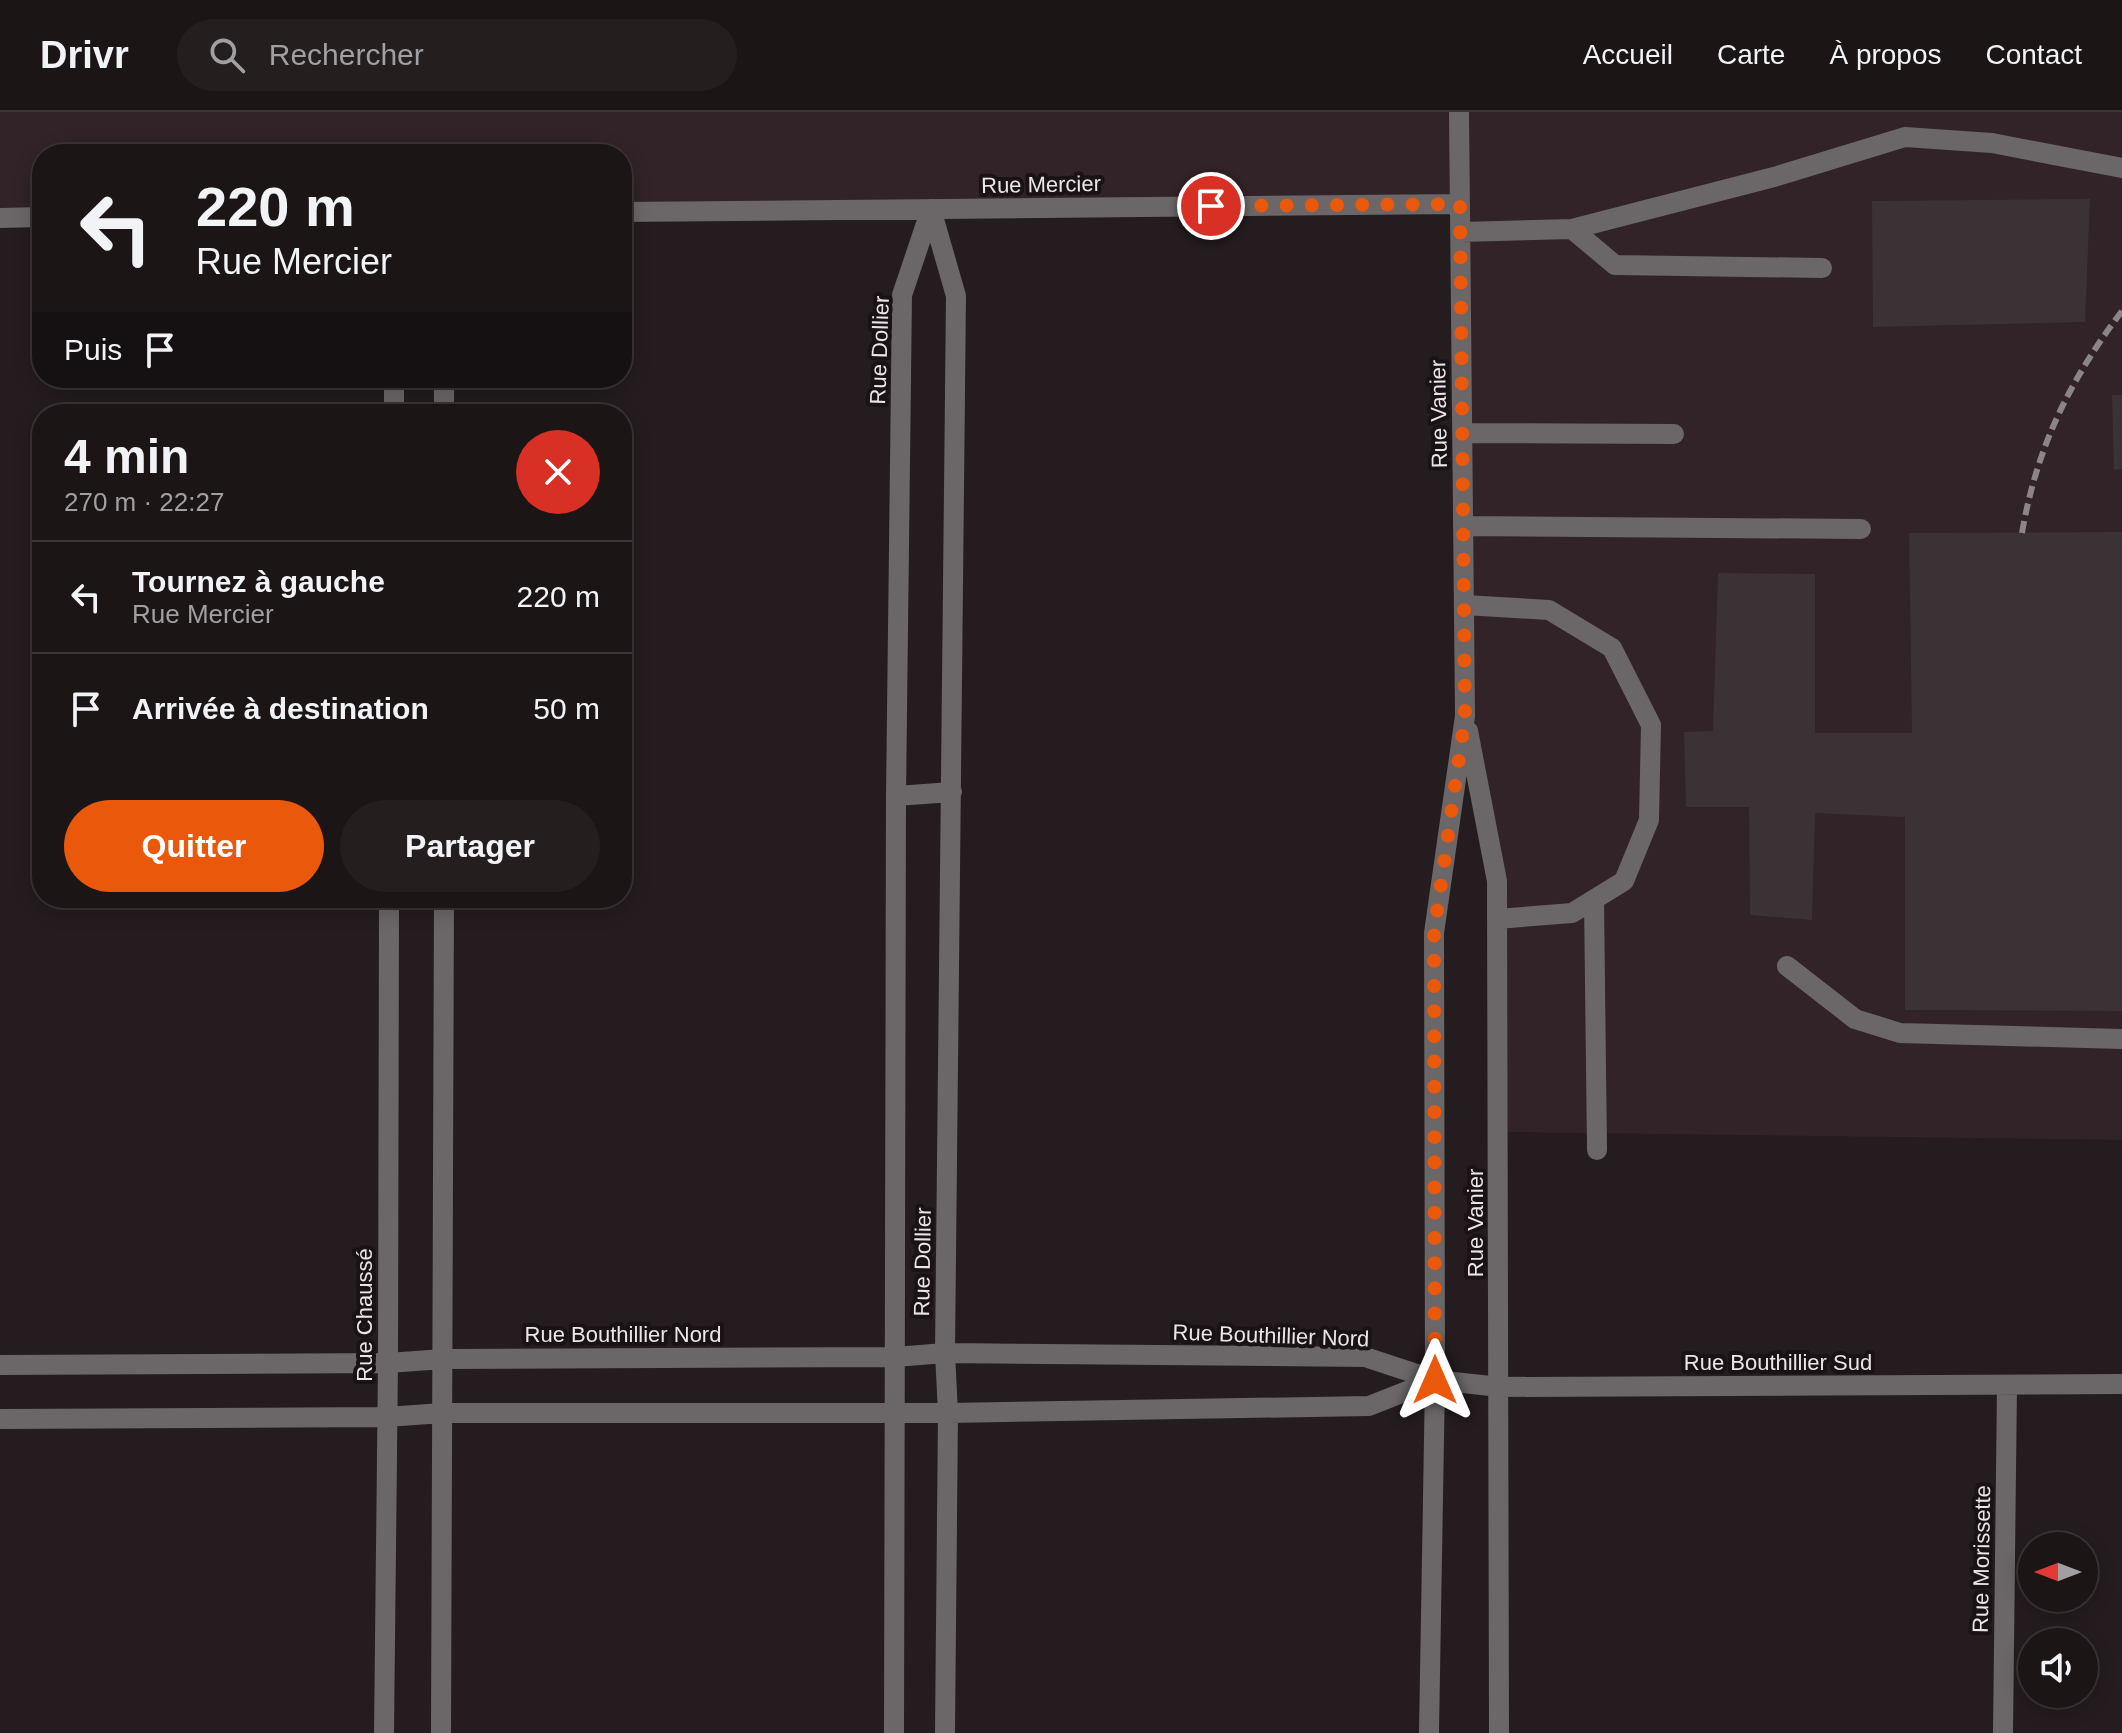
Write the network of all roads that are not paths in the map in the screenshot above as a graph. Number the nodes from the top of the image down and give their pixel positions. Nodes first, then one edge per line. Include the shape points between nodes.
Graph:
1 (1459, 112) edge
2 (2122, 168) edge
3 (1460, 204) junction
4 (931, 209) junction
5 (632, 212) edge
6 (32, 217) edge
7 (0, 218) edge
8 (1572, 229) junction
9 (1460, 232) junction
10 (1822, 268) dead end
11 (1463, 433) junction
12 (1674, 434) dead end
13 (1463, 526) junction
14 (1861, 529) dead end
15 (1465, 605) junction
16 (1465, 716) junction
17 (952, 792) junction
18 (896, 796) junction
19 (1594, 900) junction
20 (389, 908) edge
21 (444, 908) edge
22 (1497, 919) junction
23 (1787, 966) dead end
24 (2122, 1039) edge
25 (1597, 1150) dead end
26 (945, 1353) junction
27 (895, 1357) junction
28 (443, 1359) junction
29 (388, 1363) junction
30 (0, 1365) edge
31 (1435, 1380) junction
32 (2122, 1384) edge
33 (2007, 1385) junction
34 (1500, 1387) junction
35 (895, 1412) junction
36 (442, 1413) junction
37 (948, 1413) junction
38 (387, 1417) junction
39 (0, 1419) edge
40 (384, 1733) edge
41 (441, 1733) edge
42 (894, 1733) edge
43 (945, 1733) edge
44 (1429, 1733) edge
45 (1499, 1733) edge
46 (2003, 1733) edge

1 - 3 street, Rue Vanier
2 - 8 street via 1992,143 1905,137
3 - 4 street, Rue Mercier
3 - 9 street, Rue Vanier
4 - 5 street, Rue Mercier
4 - 17 street, Rue Dollier via 956,296
4 - 18 street, Rue Dollier via 902,295
6 - 7 street
8 - 9 street
8 - 10 street via 1615,265
9 - 11 street, Rue Vanier
11 - 12 street
11 - 13 street, Rue Vanier
13 - 14 street
13 - 15 street, Rue Vanier
15 - 16 street, Rue Vanier
15 - 19 street via 1549,610 1612,648 1651,725 1649,820 1624,881
16 - 22 street, Rue Vanier via 1497,881
16 - 31 street, Rue Vanier via 1434,933
17 - 18 street
17 - 26 street, Rue Dollier
18 - 27 street, Rue Dollier
19 - 22 street via 1572,913
19 - 25 street
20 - 29 street, Rue Chaussé
21 - 28 street
22 - 34 street, Rue Vanier
23 - 24 street via 1855,1019 1900,1033
26 - 27 street, Rue Bouthillier Nord
26 - 31 street, Rue Bouthillier Nord via 1365,1357
26 - 37 street, Rue Dollier
27 - 28 street, Rue Bouthillier Nord
27 - 35 street, Rue Dollier
28 - 29 street, Rue Bouthillier Nord
28 - 36 street
29 - 30 street, Rue Bouthillier Nord
29 - 38 street, Rue Chaussé
31 - 34 street, Rue Bouthillier Sud
31 - 37 street via 1369,1406
31 - 44 street, Rue Vanier
32 - 33 street, Rue Bouthillier Sud
33 - 34 street, Rue Bouthillier Sud
33 - 46 street, Rue Morissette
34 - 45 street, Rue Vanier
35 - 36 street
35 - 37 street
35 - 42 street, Rue Dollier
36 - 38 street
36 - 41 street
37 - 43 street, Rue Dollier
38 - 39 street
38 - 40 street, Rue Chaussé

